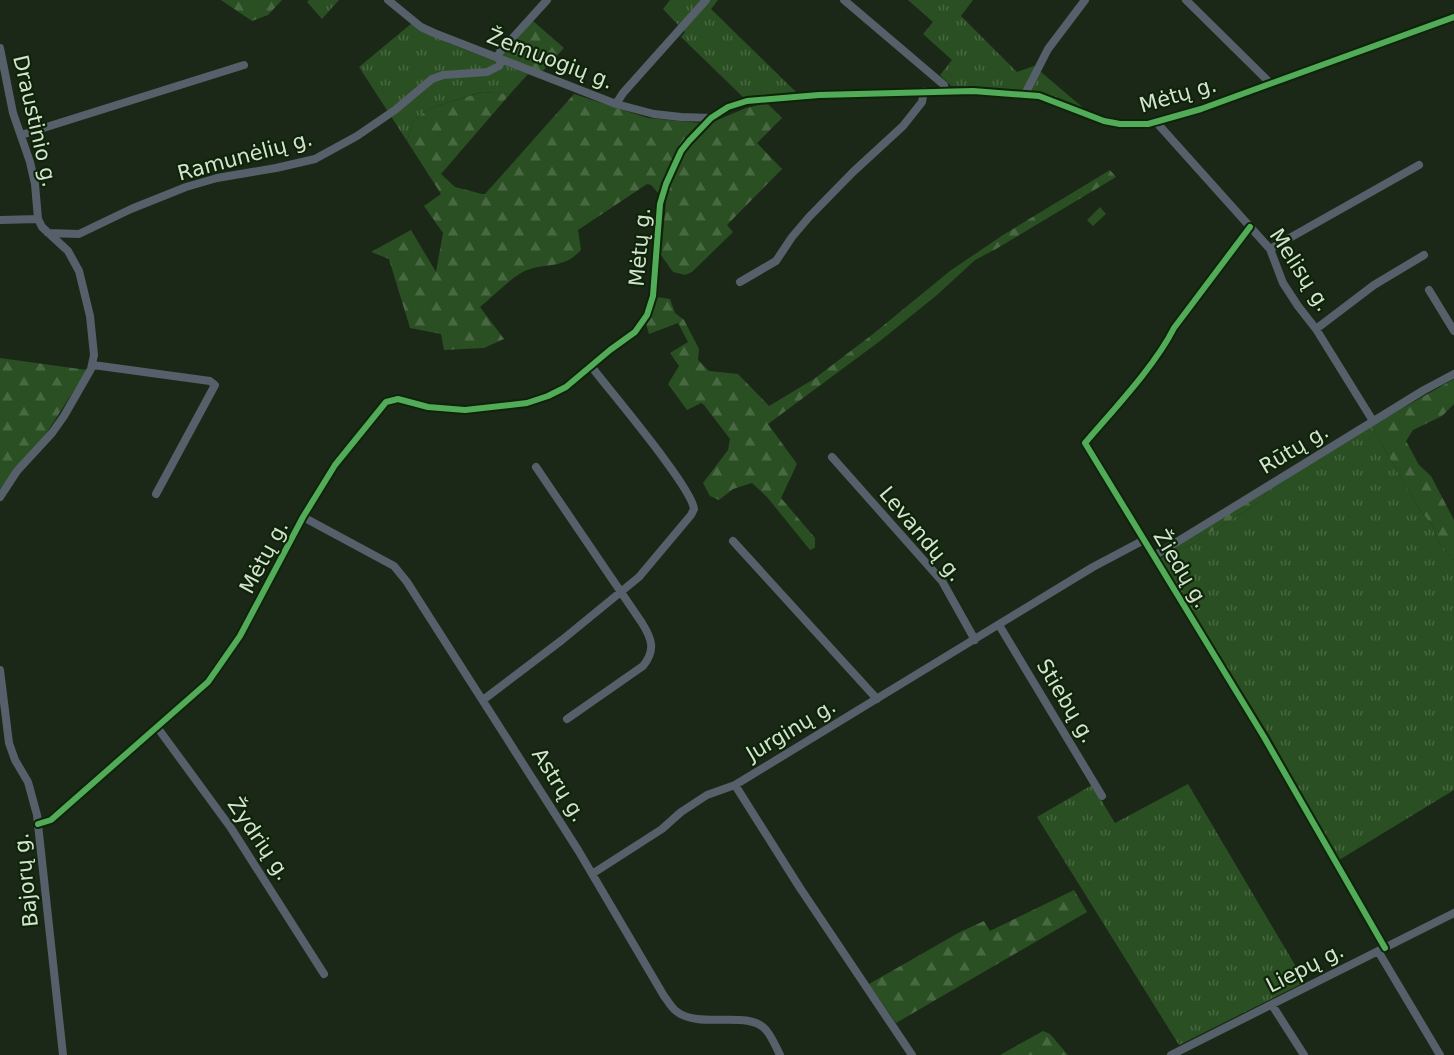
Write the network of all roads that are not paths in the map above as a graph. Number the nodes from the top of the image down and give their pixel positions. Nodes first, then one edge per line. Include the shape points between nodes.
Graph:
1 (388, 0) edge
2 (547, 0) edge
3 (706, 0) edge
4 (844, 0) edge
5 (1085, 0) edge
6 (1186, 0) edge
7 (1454, 17) edge
8 (0, 48) edge
9 (500, 59) junction
10 (244, 65) dead end
11 (1271, 84) junction
12 (945, 90) junction
13 (924, 91) junction
14 (1025, 94) junction
15 (616, 104) junction
16 (711, 118) junction
17 (1157, 123) junction
18 (21, 135) junction
19 (1419, 165) dead end
20 (0, 219) edge
21 (38, 219) junction
22 (1250, 227) junction
23 (48, 233) junction
24 (70, 235) junction
25 (64, 248) junction
26 (1270, 249) junction
27 (1424, 255) dead end
28 (740, 282) dead end
29 (1429, 290) dead end
30 (1316, 328) junction
31 (1454, 331) edge
32 (93, 365) junction
33 (591, 366) junction
34 (1454, 374) edge
35 (1373, 422) junction
36 (832, 457) dead end
37 (536, 467) dead end
38 (156, 495) dead end
39 (0, 497) edge
40 (303, 517) junction
41 (1144, 540) junction
42 (733, 541) dead end
43 (1154, 556) junction
44 (621, 592) junction
45 (999, 625) junction
46 (975, 640) junction
47 (0, 670) edge
48 (877, 699) junction
49 (483, 700) junction
50 (567, 719) dead end
51 (158, 727) junction
52 (735, 785) junction
53 (1102, 796) dead end
54 (38, 824) junction
55 (592, 874) junction
56 (1454, 913) edge
57 (1382, 950) junction
58 (324, 974) dead end
59 (1272, 1005) junction
60 (1181, 1053) edge
61 (63, 1055) edge
62 (780, 1055) edge
63 (912, 1055) edge
64 (1171, 1055) edge
65 (1304, 1055) edge
66 (1440, 1055) edge

1 - 9 street, Žemuogių g. via 421,27
2 - 9 street via 500,52
3 - 15 street
4 - 12 street via 944,85
5 - 14 street via 1048,49
6 - 11 street
7 - 11 street, Mėtų g.
8 - 18 street, Draustinio g.
9 - 15 street, Žemuogių g.
9 - 24 street, Ramunėlių g. via 499,66 487,72 432,79 357,136 315,159 196,184
10 - 18 street
11 - 17 street, Mėtų g.
12 - 13 street, Mėtų g.
12 - 14 street, Mėtų g.
13 - 16 street, Mėtų g. via 747,101
13 - 28 street via 922,102 903,126 809,217 776,261
14 - 17 street, Mėtų g. via 1050,99 1104,121
15 - 16 street, Žemuogių g. via 662,115
16 - 33 street, Mėtų g. via 681,151 666,184 660,204 653,296 647,315 635,332
17 - 22 street, Melisų g.
18 - 21 street, Draustinio g. via 32,173
19 - 26 street
20 - 21 street
21 - 23 street, Draustinio g.
22 - 26 street, Melisų g.
22 - 41 street, Žiedų g. via 1150,364 1085,443
23 - 24 street, Ramunėlių g.
23 - 25 street, Draustinio g.
24 - 25 street
25 - 32 street, Draustinio g. via 74,261 85,293 94,341
26 - 30 street, Melisų g. via 1283,283
27 - 30 street via 1374,285
29 - 31 street
30 - 35 street, Melisų g.
32 - 38 street via 210,381 215,385
32 - 39 street via 52,433 17,471
33 - 40 street, Mėtų g. via 566,387 527,403 465,410 390,400 334,465
33 - 44 street via 694,503 691,515 639,577
34 - 35 street, Rūtų g.
35 - 43 street, Rūtų g.
36 - 46 street, Levandų g. via 942,581
37 - 44 street
40 - 49 street, Astrų g. via 394,566
40 - 51 street, Mėtų g. via 224,661 208,682
41 - 43 street, Žiedų g.
41 - 45 street, Jurginų g.
42 - 48 street
43 - 57 street, Žiedų g. via 1264,737
44 - 49 street
44 - 50 street via 651,637 650,657 643,666
45 - 46 street, Jurginų g.
45 - 53 street, Stiebų g.
46 - 48 street, Jurginų g.
47 - 54 street, Bajorų g. via 9,743 32,795
48 - 52 street, Jurginų g.
49 - 55 street, Astrų g.
51 - 54 street, Mėtų g. via 51,820
51 - 58 street, Žydrių g. via 231,828
52 - 55 street via 707,795
52 - 63 street, Jurginų g.
54 - 61 street, Bajorų g.
55 - 62 street, Astrų g. via 675,1011 687,1017 759,1024
56 - 57 street, Liepų g.
57 - 59 street, Liepų g.
57 - 66 street, Žiedų g.
59 - 60 street, Liepų g.
59 - 65 street
60 - 64 street, Liepų g.

